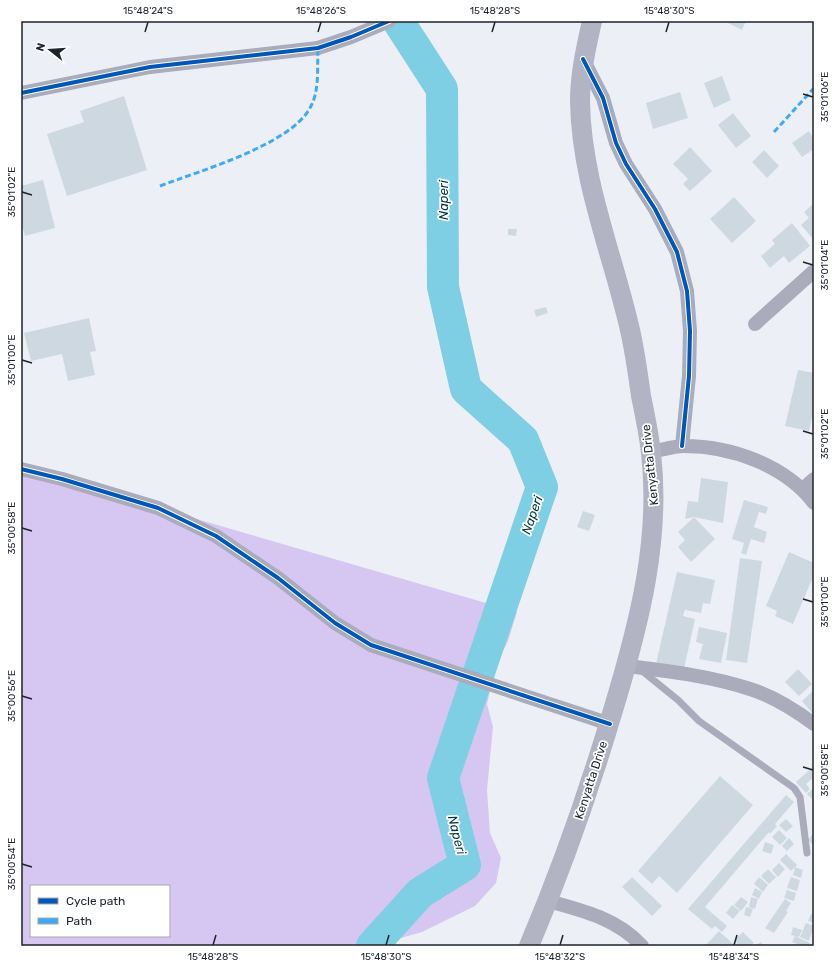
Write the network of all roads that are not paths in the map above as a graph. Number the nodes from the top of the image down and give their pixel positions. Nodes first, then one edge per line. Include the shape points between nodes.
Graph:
1 (389, 21) edge
2 (592, 21) edge
3 (583, 59) junction
4 (21, 93) edge
5 (814, 271) edge
6 (755, 324) dead end
7 (682, 446) junction
8 (651, 452) junction
9 (21, 469) edge
10 (814, 479) edge
11 (803, 489) junction
12 (814, 503) edge
13 (632, 666) junction
14 (610, 724) junction
15 (814, 724) edge
16 (807, 853) dead end
17 (548, 901) junction
18 (529, 946) edge
19 (642, 946) edge

1 - 4 street via 318,48 150,67
2 - 3 main road, Kenyatta Drive
3 - 7 street via 603,98 616,143 626,164 655,209 677,252 687,291 690,331 689,376
3 - 8 main road, Kenyatta Drive via 580,100 582,140 612,267 630,330
5 - 6 street
7 - 8 street
7 - 11 street via 707,447 741,455 779,472
8 - 13 main road, Kenyatta Drive via 655,500 652,544
9 - 14 street via 158,508 216,536 278,578 335,623 371,645
10 - 11 street
11 - 12 street
13 - 14 main road, Kenyatta Drive
13 - 15 street via 751,689 791,708
13 - 16 lane via 678,700 699,722 794,788 800,797
14 - 17 main road, Kenyatta Drive via 586,801
17 - 18 main road, Kenyatta Drive
17 - 19 street via 592,913 622,929

